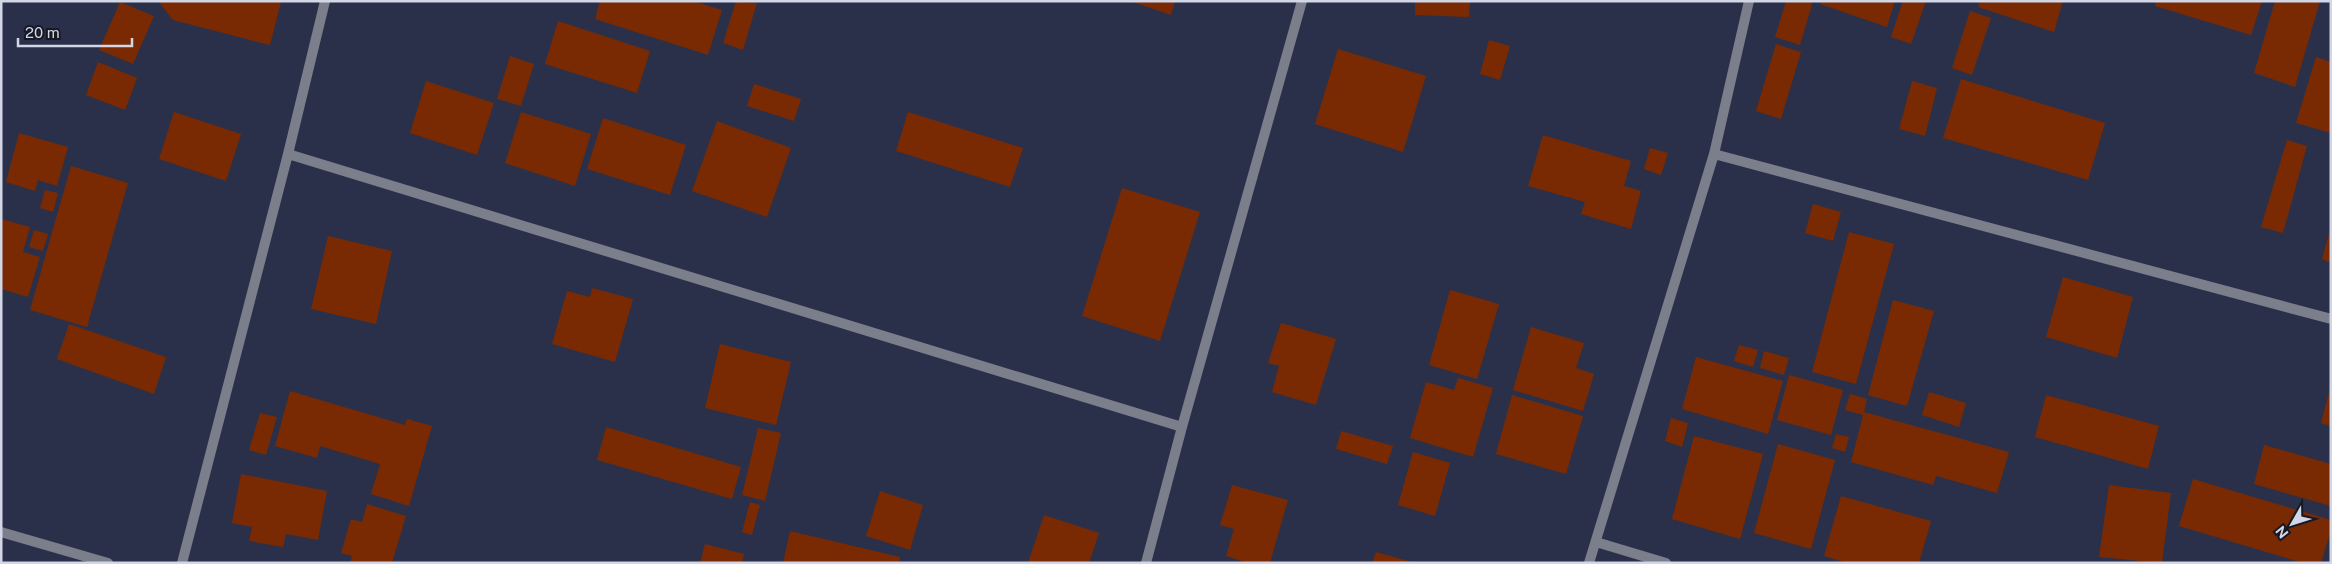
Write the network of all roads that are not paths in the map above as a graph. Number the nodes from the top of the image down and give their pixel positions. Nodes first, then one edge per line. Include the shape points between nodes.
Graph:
1 (325, 1) edge
2 (1302, 1) edge
3 (1749, 1) edge
4 (288, 154) junction
5 (1714, 154) junction
6 (2331, 319) edge
7 (1182, 428) junction
8 (1, 532) edge
9 (1596, 542) junction
10 (108, 563) edge
11 (182, 563) edge
12 (1146, 563) edge
13 (1590, 563) edge
14 (1666, 563) edge

1 - 4 street
2 - 7 street
3 - 5 street
4 - 7 street
4 - 11 street
5 - 6 street
5 - 9 street
7 - 12 street
8 - 10 street
9 - 13 street
9 - 14 street

